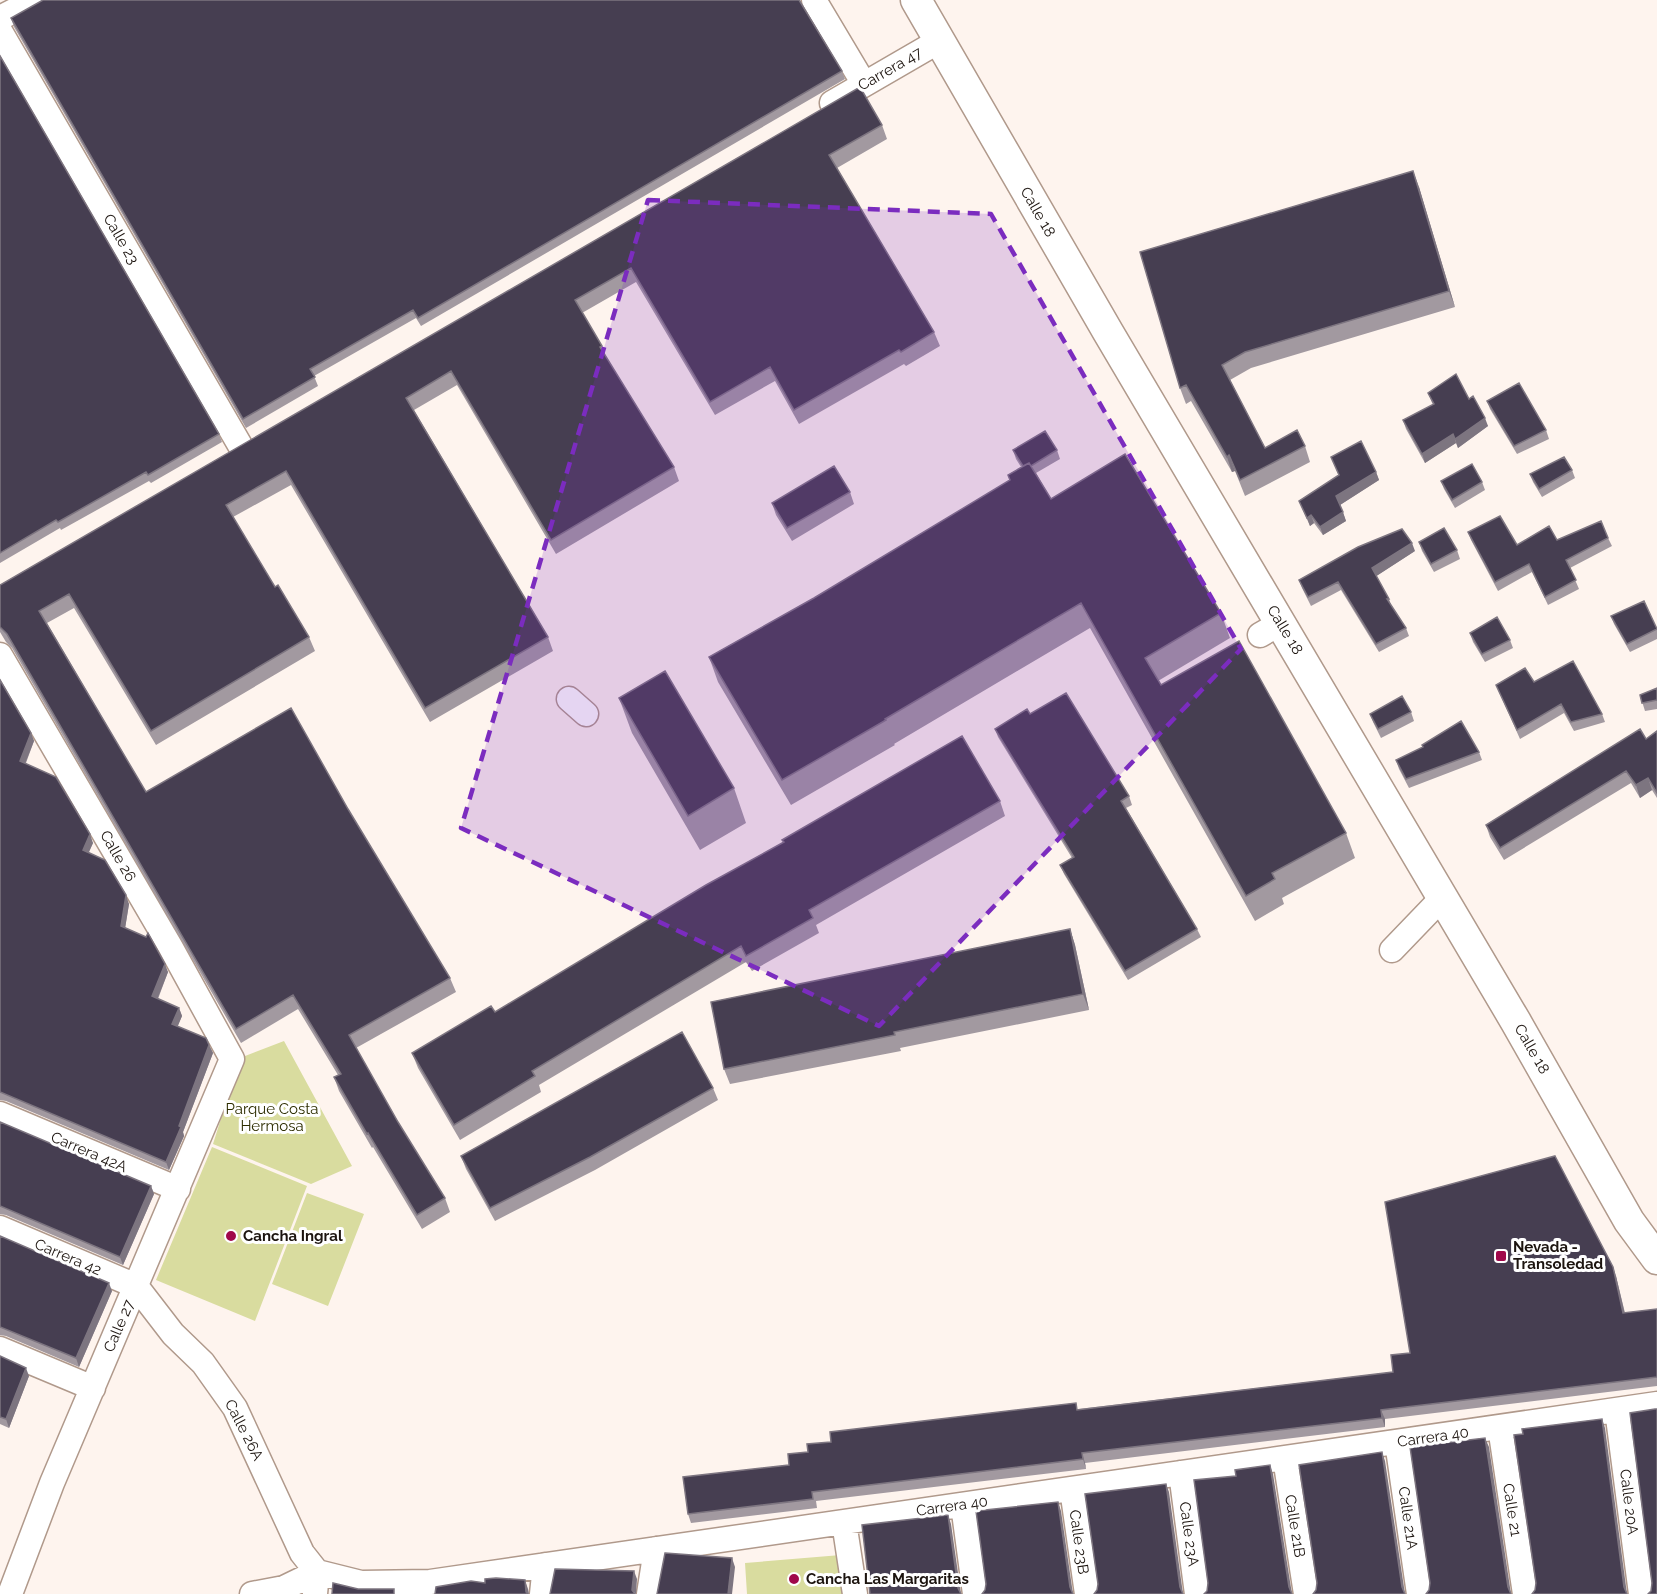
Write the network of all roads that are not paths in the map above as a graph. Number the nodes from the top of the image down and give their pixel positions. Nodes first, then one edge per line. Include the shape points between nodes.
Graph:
1 (35, 0) edge
2 (814, 0) edge
3 (916, 0) edge
4 (2, 17) edge
5 (939, 41) junction
6 (864, 84) junction
7 (815, 113) edge
8 (241, 447) edge
9 (0, 655) edge
10 (1442, 898) junction
11 (1392, 950) dead end
12 (232, 1059) joint
13 (0, 1114) edge
14 (178, 1189) junction
15 (0, 1228) edge
16 (1657, 1259) edge
17 (136, 1286) junction
18 (0, 1349) edge
19 (93, 1388) junction
20 (1657, 1404) edge
21 (1617, 1410) junction
22 (1500, 1427) junction
23 (1397, 1442) junction
24 (1285, 1458) junction
25 (1181, 1473) junction
26 (1072, 1489) junction
27 (963, 1505) junction
28 (844, 1522) junction
29 (656, 1549) junction
30 (545, 1565) junction
31 (316, 1583) edge
32 (429, 1588) edge
33 (10, 1594) edge
34 (252, 1594) edge
35 (542, 1594) edge
36 (649, 1594) edge
37 (855, 1594) edge
38 (975, 1594) edge
39 (1087, 1594) edge
40 (1197, 1594) edge
41 (1306, 1594) edge
42 (1419, 1594) edge
43 (1525, 1594) edge
44 (1641, 1594) edge

1 - 4 street
2 - 6 street
3 - 5 main road, Calle 18
4 - 8 street, Calle 23
5 - 6 street, Carrera 47
5 - 10 main road, Calle 18 via 1108,332 1270,629
6 - 7 street, Carrera 47
9 - 12 street, Calle 26
10 - 11 street
10 - 16 main road, Calle 18 via 1629,1221
12 - 14 street, Calle 27
13 - 14 street, Carrera 42A
14 - 17 street, Calle 27
15 - 17 street, Carrera 42
17 - 19 street, Calle 27
17 - 31 street, Calle 26A via 225,1392
18 - 19 street
19 - 33 street, Calle 27
20 - 21 street, Carrera 40
21 - 22 street, Carrera 40
21 - 44 street, Calle 20A
22 - 23 street, Carrera 40
22 - 43 street, Calle 21
23 - 24 street, Carrera 40
23 - 42 street, Calle 21A
24 - 25 street, Carrera 40
24 - 41 street, Calle 21B
25 - 26 street, Carrera 40
25 - 40 street, Calle 23A
26 - 27 street, Carrera 40
26 - 39 street, Calle 23B
27 - 28 street, Carrera 40
27 - 38 street
28 - 29 street, Carrera 40
28 - 37 street
29 - 30 street, Carrera 40
29 - 36 street
30 - 32 street, Carrera 40
30 - 35 street
31 - 32 street, Carrera 40
31 - 34 street

